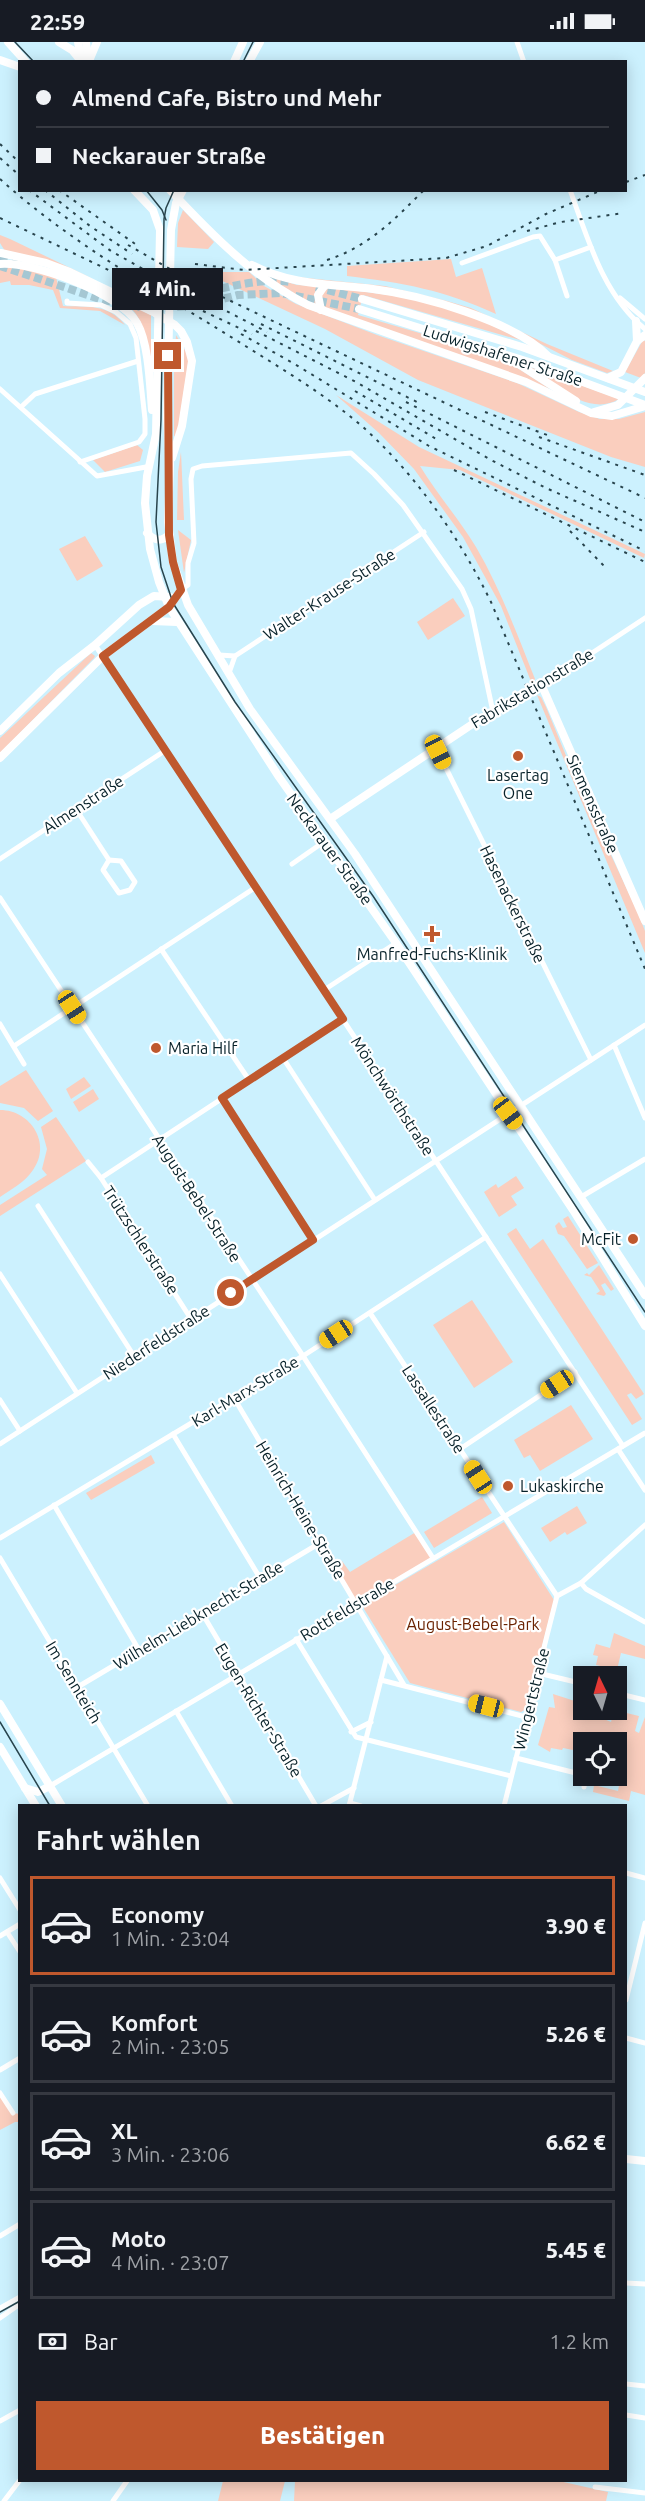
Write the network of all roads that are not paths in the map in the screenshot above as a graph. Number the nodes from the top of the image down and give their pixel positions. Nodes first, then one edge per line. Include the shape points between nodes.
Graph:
1 (59, 42) edge
2 (78, 42) edge
3 (86, 42) edge
4 (97, 42) edge
5 (243, 42) edge
6 (260, 42) edge
7 (517, 42) edge
8 (12, 44) edge
9 (0, 60) edge
10 (24, 60) edge
11 (80, 60) edge
12 (81, 60) edge
13 (89, 60) edge
14 (89, 60) edge
15 (235, 60) edge
16 (250, 60) edge
17 (523, 60) edge
18 (18, 66) edge
19 (136, 192) edge
20 (172, 192) edge
21 (182, 192) edge
22 (571, 192) edge
23 (591, 247) junction
24 (0, 257) edge
25 (555, 260) junction
26 (244, 261) junction
27 (462, 263) dead end
28 (325, 285) junction
29 (567, 296) dead end
30 (362, 299) tunnel mouth
31 (67, 300) dead end
32 (359, 309) tunnel mouth
33 (321, 310) junction
34 (641, 320) edge
35 (645, 329) edge
36 (645, 335) edge
37 (637, 341) junction
38 (505, 354) junction
39 (548, 356) junction
40 (138, 361) junction
41 (621, 372) junction
42 (608, 378) junction
43 (645, 378) edge
44 (624, 384) junction
45 (0, 389) edge
46 (640, 390) edge
47 (627, 398) junction
48 (645, 406) edge
49 (21, 407) junction
50 (602, 410) junction
51 (591, 413) junction
52 (80, 462) junction
53 (170, 464) junction
54 (146, 467) junction
55 (145, 492) junction
56 (424, 532) junction
57 (147, 533) junction
58 (169, 535) junction
59 (179, 594) junction
60 (159, 596) junction
61 (169, 607) junction
62 (645, 618) edge
63 (151, 621) junction
64 (177, 622) junction
65 (95, 645) junction
66 (219, 655) junction
67 (103, 656) junction
68 (235, 656) junction
69 (229, 673) junction
70 (542, 686) junction
71 (493, 712) junction
72 (0, 731) edge
73 (436, 748) junction
74 (166, 750) junction
75 (0, 758) edge
76 (76, 809) junction
77 (330, 819) junction
78 (316, 828) junction
79 (325, 842) junction
80 (0, 859) edge
81 (109, 860) junction
82 (292, 864) dead end
83 (256, 887) junction
84 (1, 903) edge
85 (645, 921) edge
86 (396, 943) junction
87 (161, 949) junction
88 (324, 990) junction
89 (72, 1007) junction
90 (343, 1019) junction
91 (0, 1024) edge
92 (645, 1025) edge
93 (614, 1045) junction
94 (14, 1046) junction
95 (283, 1058) junction
96 (591, 1060) junction
97 (24, 1064) dead end
98 (249, 1080) junction
99 (222, 1098) junction
100 (521, 1105) junction
101 (508, 1113) junction
102 (645, 1118) edge
103 (159, 1139) junction
104 (645, 1160) edge
105 (436, 1161) junction
106 (88, 1162) dead end
107 (100, 1178) junction
108 (581, 1197) junction
109 (375, 1200) junction
110 (38, 1206) dead end
111 (486, 1237) junction
112 (313, 1240) junction
113 (0, 1274) edge
114 (251, 1280) junction
115 (645, 1295) edge
116 (370, 1313) junction
117 (191, 1319) junction
118 (645, 1326) edge
119 (134, 1356) junction
120 (303, 1356) junction
121 (575, 1372) junction
122 (77, 1393) junction
123 (234, 1398) junction
124 (0, 1400) edge
125 (20, 1431) junction
126 (645, 1433) edge
127 (173, 1434) junction
128 (0, 1444) edge
129 (621, 1447) junction
130 (460, 1449) junction
131 (645, 1490) edge
132 (54, 1505) junction
133 (503, 1515) junction
134 (645, 1525) edge
135 (0, 1538) edge
136 (320, 1543) junction
137 (0, 1558) edge
138 (433, 1558) junction
139 (260, 1578) junction
140 (581, 1583) junction
141 (557, 1596) junction
142 (356, 1603) junction
143 (202, 1613) junction
144 (645, 1622) edge
145 (296, 1639) junction
146 (139, 1650) junction
147 (387, 1656) junction
148 (538, 1673) junction
149 (237, 1674) junction
150 (381, 1680) junction
151 (573, 1681) edge
152 (404, 1685) junction
153 (76, 1688) junction
154 (627, 1696) edge
155 (645, 1700) edge
156 (0, 1704) edge
157 (176, 1711) junction
158 (526, 1717) junction
159 (371, 1722) junction
160 (351, 1732) junction
161 (366, 1739) junction
162 (0, 1747) edge
163 (114, 1748) junction
164 (516, 1758) junction
165 (573, 1773) edge
166 (511, 1776) junction
167 (50, 1786) junction
168 (24, 1788) junction
169 (354, 1788) junction
170 (35, 1804) edge
171 (61, 1804) edge
172 (147, 1804) edge
173 (231, 1804) edge
174 (315, 1804) edge
175 (325, 1804) edge
176 (349, 1804) edge
177 (504, 1804) edge
178 (627, 1874) edge
179 (0, 1878) edge
180 (645, 1878) edge
181 (18, 1907) edge
182 (645, 1923) edge
183 (18, 1925) edge
184 (7, 1932) junction
185 (0, 1936) edge
186 (18, 1949) edge
187 (627, 1996) edge
188 (627, 2038) edge
189 (645, 2043) edge
190 (18, 2059) edge
191 (0, 2070) edge
192 (0, 2093) edge
193 (13, 2113) dead end
194 (627, 2159) edge
195 (645, 2161) edge
196 (18, 2225) edge
197 (1, 2233) edge
198 (627, 2283) edge
199 (645, 2284) edge
200 (18, 2298) edge
201 (18, 2305) edge
202 (0, 2308) edge
203 (0, 2318) edge
204 (627, 2384) edge
205 (645, 2386) edge
206 (18, 2411) edge
207 (627, 2415) edge
208 (645, 2418) edge
209 (0, 2421) edge
210 (18, 2482) edge
211 (127, 2482) edge
212 (595, 2487) dead end
213 (645, 2493) edge
214 (4, 2501) edge
215 (113, 2501) edge

1 - 11 main road
2 - 12 main road
3 - 13 main road
4 - 14 main road
5 - 15 main road
6 - 16 main road
7 - 17 street
8 - 10 main road
9 - 18 main road
19 - 55 main road, Neckarauer Straße via 153,210 160,236 156,434
20 - 26 main road
21 - 53 main road, Neckarauer Straße via 171,222 170,241
22 - 23 street
23 - 25 street
23 - 34 street via 623,307
24 - 53 main road via 46,263 70,272 155,313 181,331 190,351 191,373 180,437
24 - 54 main road via 61,276 123,307 137,322 144,344 153,423
25 - 27 street via 540,236
25 - 29 street
26 - 28 main road via 277,277
26 - 33 main road via 263,279
28 - 33 main road via 318,295
28 - 39 main road via 376,289 460,311 525,338
30 - 39 main road, Ludwigshafener Straße
31 - 40 street via 101,305 124,317 135,338
32 - 38 main road, Ludwigshafener Straße
33 - 51 main road via 526,382
34 - 35 street
34 - 37 main road
36 - 37 main road
37 - 41 main road
38 - 47 main road, Ludwigshafener Straße
38 - 50 main road via 577,402
39 - 42 main road, Ludwigshafener Straße
40 - 49 street via 35,394
40 - 52 street via 145,434 139,442
41 - 42 main road
41 - 44 main road
42 - 44 main road, Ludwigshafener Straße
43 - 46 main road
44 - 46 main road, Ludwigshafener Straße
44 - 47 main road
45 - 49 street
46 - 47 main road
47 - 48 main road, Ludwigshafener Straße
47 - 50 main road
48 - 51 main road via 612,416
49 - 52 street
50 - 51 main road
52 - 54 street via 97,476
53 - 58 main road, Neckarauer Straße
54 - 55 main road
55 - 57 main road, Neckarauer Straße
56 - 59 street via 386,486 351,453 202,466 193,470 191,479 194,543 188,563 188,585
56 - 68 street, Walter-Krause-Straße
56 - 71 street via 471,609
57 - 58 main road via 155,540
57 - 60 main road, Neckarauer Straße
58 - 59 main road, Neckarauer Straße
59 - 60 street
59 - 61 street
59 - 66 main road, Neckarauer Straße
60 - 61 main road, Neckarauer Straße
60 - 65 street via 139,605
61 - 63 street
61 - 64 main road, Neckarauer Straße
62 - 70 street, Fabrikstationstraße
63 - 64 street
63 - 67 street
64 - 78 main road, Neckarauer Straße
65 - 67 street, Mönchwörthstraße
65 - 72 street via 59,673
66 - 68 street
66 - 69 main road, Neckarauer Straße
67 - 74 street, Mönchwörthstraße
67 - 75 street
68 - 69 street
69 - 77 main road, Neckarauer Straße via 250,709
70 - 71 street, Fabrikstationstraße
70 - 85 street, Siemensstraße
71 - 73 street, Fabrikstationstraße
73 - 77 street, Fabrikstationstraße
73 - 96 street, Hasenackerstraße
74 - 76 street, Almenstraße
74 - 83 street, Mönchwörthstraße
76 - 80 street, Almenstraße
76 - 81 street
77 - 78 main road
77 - 100 main road, Neckarauer Straße
78 - 79 main road, Neckarauer Straße
79 - 82 street
79 - 86 main road, Neckarauer Straße
81 - 81 street via 104,870 119,893 130,890 135,882 121,861
83 - 87 street
83 - 88 street, Mönchwörthstraße
84 - 89 street, August-Bebel-Straße
86 - 88 street
86 - 101 main road, Neckarauer Straße
87 - 89 street
87 - 98 street
88 - 90 street, Mönchwörthstraße
89 - 94 street
89 - 103 street, August-Bebel-Straße
90 - 95 street
90 - 105 street, Mönchwörthstraße
91 - 94 street
92 - 93 street, Niederfeldstraße
93 - 96 street, Niederfeldstraße
93 - 102 street
94 - 97 street
95 - 98 street
95 - 109 street
96 - 100 street, Niederfeldstraße
98 - 99 street
99 - 103 street
99 - 112 street
100 - 101 street, Niederfeldstraße
100 - 108 main road, Neckarauer Straße
101 - 105 street, Niederfeldstraße
101 - 118 main road, Neckarauer Straße
103 - 107 street
103 - 114 street, August-Bebel-Straße
104 - 108 street
105 - 109 street, Niederfeldstraße
105 - 111 street, Mönchwörthstraße
106 - 107 street, Trützschlerstraße
107 - 117 street, Trützschlerstraße
108 - 115 main road, Neckarauer Straße
109 - 112 street, Niederfeldstraße
110 - 119 street
111 - 116 street, Karl-Marx-Straße
111 - 121 street, Mönchwörthstraße
112 - 114 street, Niederfeldstraße
113 - 122 street
114 - 117 street, Niederfeldstraße
114 - 120 street, August-Bebel-Straße
116 - 120 street, Karl-Marx-Straße
116 - 130 street, Lassallestraße
117 - 119 street, Niederfeldstraße
119 - 122 street, Niederfeldstraße
120 - 123 street, Karl-Marx-Straße
120 - 138 street, August-Bebel-Straße
121 - 129 street, Mönchwörthstraße
121 - 130 street
122 - 125 street, Niederfeldstraße
123 - 127 street, Karl-Marx-Straße
123 - 136 street, Heinrich-Heine-Straße
124 - 125 street
125 - 128 street, Niederfeldstraße
126 - 129 street, Rottfeldstraße
127 - 132 street, Karl-Marx-Straße
127 - 139 street
129 - 131 street, Mönchwörthstraße
129 - 133 street, Rottfeldstraße
130 - 133 street, Lassallestraße
132 - 135 street, Karl-Marx-Straße
132 - 146 street
133 - 138 street, Rottfeldstraße
133 - 141 street, Lassallestraße
134 - 140 street
136 - 139 street, Wilhelm-Liebknecht-Straße
136 - 142 street, Heinrich-Heine-Straße
137 - 153 street, Im Sennteich
138 - 142 street, Rottfeldstraße
139 - 143 street, Wilhelm-Liebknecht-Straße
140 - 141 street
140 - 144 street
141 - 148 street, Wingertstraße
142 - 145 street, Rottfeldstraße
142 - 147 street, Heinrich-Heine-Straße
143 - 146 street, Wilhelm-Liebknecht-Straße
143 - 149 street, Eugen-Richter-Straße
145 - 149 street, Rottfeldstraße
145 - 160 street
146 - 153 street, Wilhelm-Liebknecht-Straße
147 - 150 street
147 - 152 street, Heinrich-Heine-Straße
148 - 151 street
148 - 158 street, Wingertstraße
149 - 157 street, Rottfeldstraße
149 - 174 street, Eugen-Richter-Straße
150 - 152 street
150 - 159 street
152 - 158 street
153 - 163 street, Im Sennteich
154 - 155 street
156 - 167 street
157 - 163 street, Rottfeldstraße
157 - 173 street
158 - 164 street, Wingertstraße
159 - 160 street
159 - 161 street
160 - 161 street
161 - 166 street
161 - 169 street
162 - 168 street
163 - 167 street, Rottfeldstraße
163 - 172 street, Im Sennteich
164 - 165 street
164 - 166 street, Wingertstraße
166 - 177 street, Wingertstraße
167 - 168 street via 38,1792
167 - 171 street
168 - 170 street
169 - 175 street
169 - 176 street
178 - 180 street
179 - 181 street
182 - 187 street
183 - 184 street
184 - 185 street
184 - 186 street
188 - 189 street
190 - 191 street
192 - 193 street
194 - 195 street
196 - 197 street
198 - 199 street
200 - 202 street
201 - 203 street
204 - 205 street
206 - 209 street
207 - 208 street
210 - 214 street
211 - 215 street
212 - 213 street

